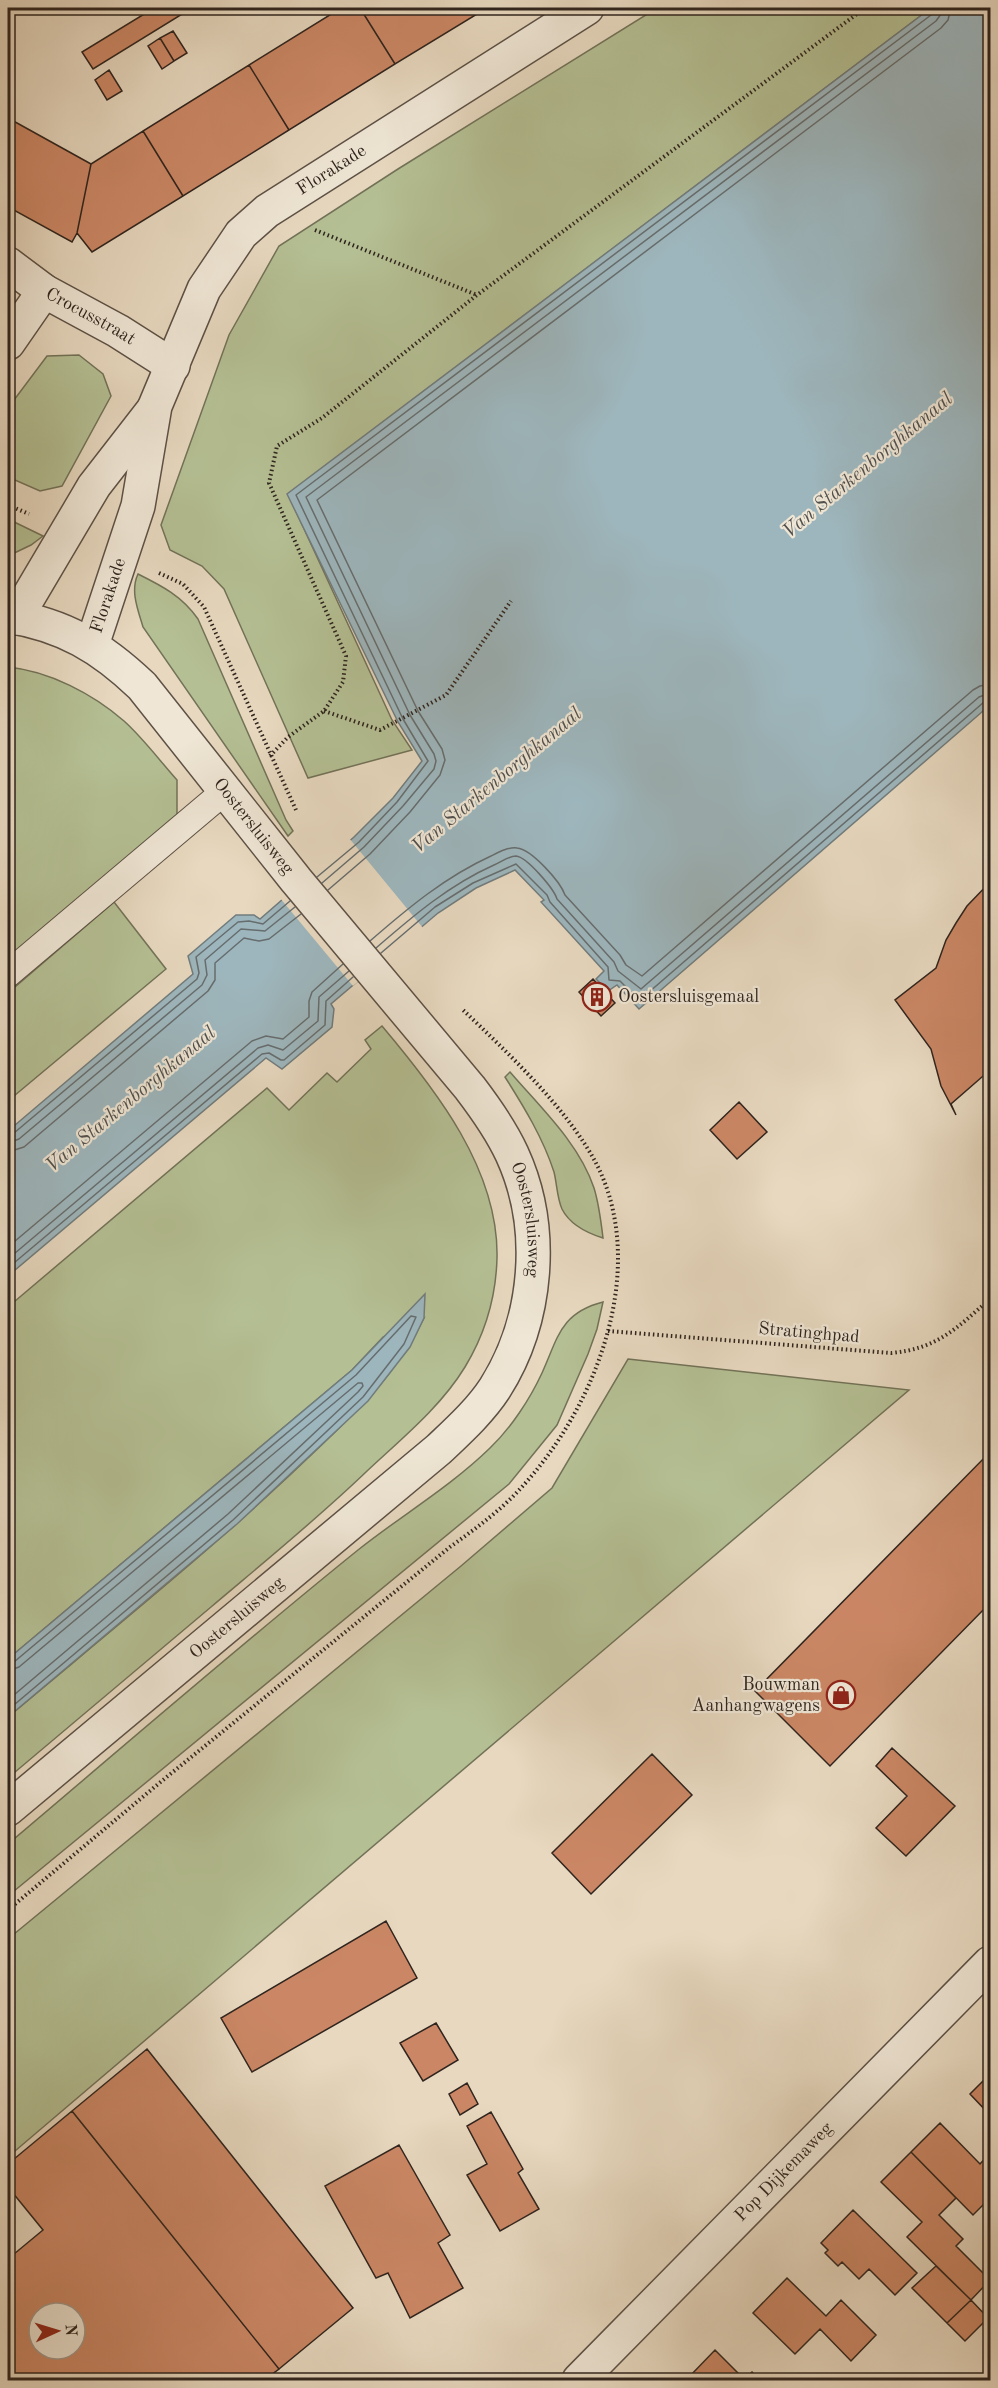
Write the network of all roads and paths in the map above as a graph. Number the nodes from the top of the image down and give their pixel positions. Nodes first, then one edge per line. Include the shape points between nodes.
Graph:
1 (587, 8) edge
2 (866, 8) edge
3 (267, 211) junction
4 (8, 264) edge
5 (44, 291) junction
6 (477, 295) junction
7 (8, 343) edge
8 (173, 366) junction
9 (155, 406) junction
10 (8, 505) edge
11 (67, 531) junction
12 (122, 556) junction
13 (511, 601) dead end
14 (12, 617) edge
15 (92, 645) junction
16 (324, 711) junction
17 (270, 756) junction
18 (225, 791) junction
19 (298, 813) dead end
20 (8, 974) edge
21 (990, 1299) edge
22 (8, 1809) edge
23 (8, 1910) edge
24 (990, 1963) edge
25 (579, 2380) edge

1 - 3 street, Florakade
2 - 6 path
3 - 6 path
3 - 8 street, Florakade via 241,234 204,289
4 - 5 street, Crocusstraat
5 - 7 street
5 - 8 street, Crocusstraat via 118,330
6 - 16 path via 322,418 277,446 269,483 346,656 343,682
8 - 9 street, Florakade
9 - 11 street, Florakade via 94,486
9 - 12 street, Florakade via 138,506
10 - 11 path
11 - 14 street, Florakade
12 - 15 street, Florakade
12 - 17 path via 183,584 204,607
13 - 16 path via 446,695 380,730
14 - 15 street, Oostersluisweg via 62,629
15 - 18 street, Oostersluisweg via 142,686
16 - 17 path via 288,737
17 - 19 path
18 - 20 lane
18 - 22 street, Oostersluisweg via 494,1120 513,1155 527,1202 533,1271 527,1312 514,1351 495,1388 470,1420
21 - 23 path, Stratinghpad via 946,1337 911,1352 608,1330 574,1414 549,1454 520,1489
24 - 25 street, Pop Dijkemaweg

